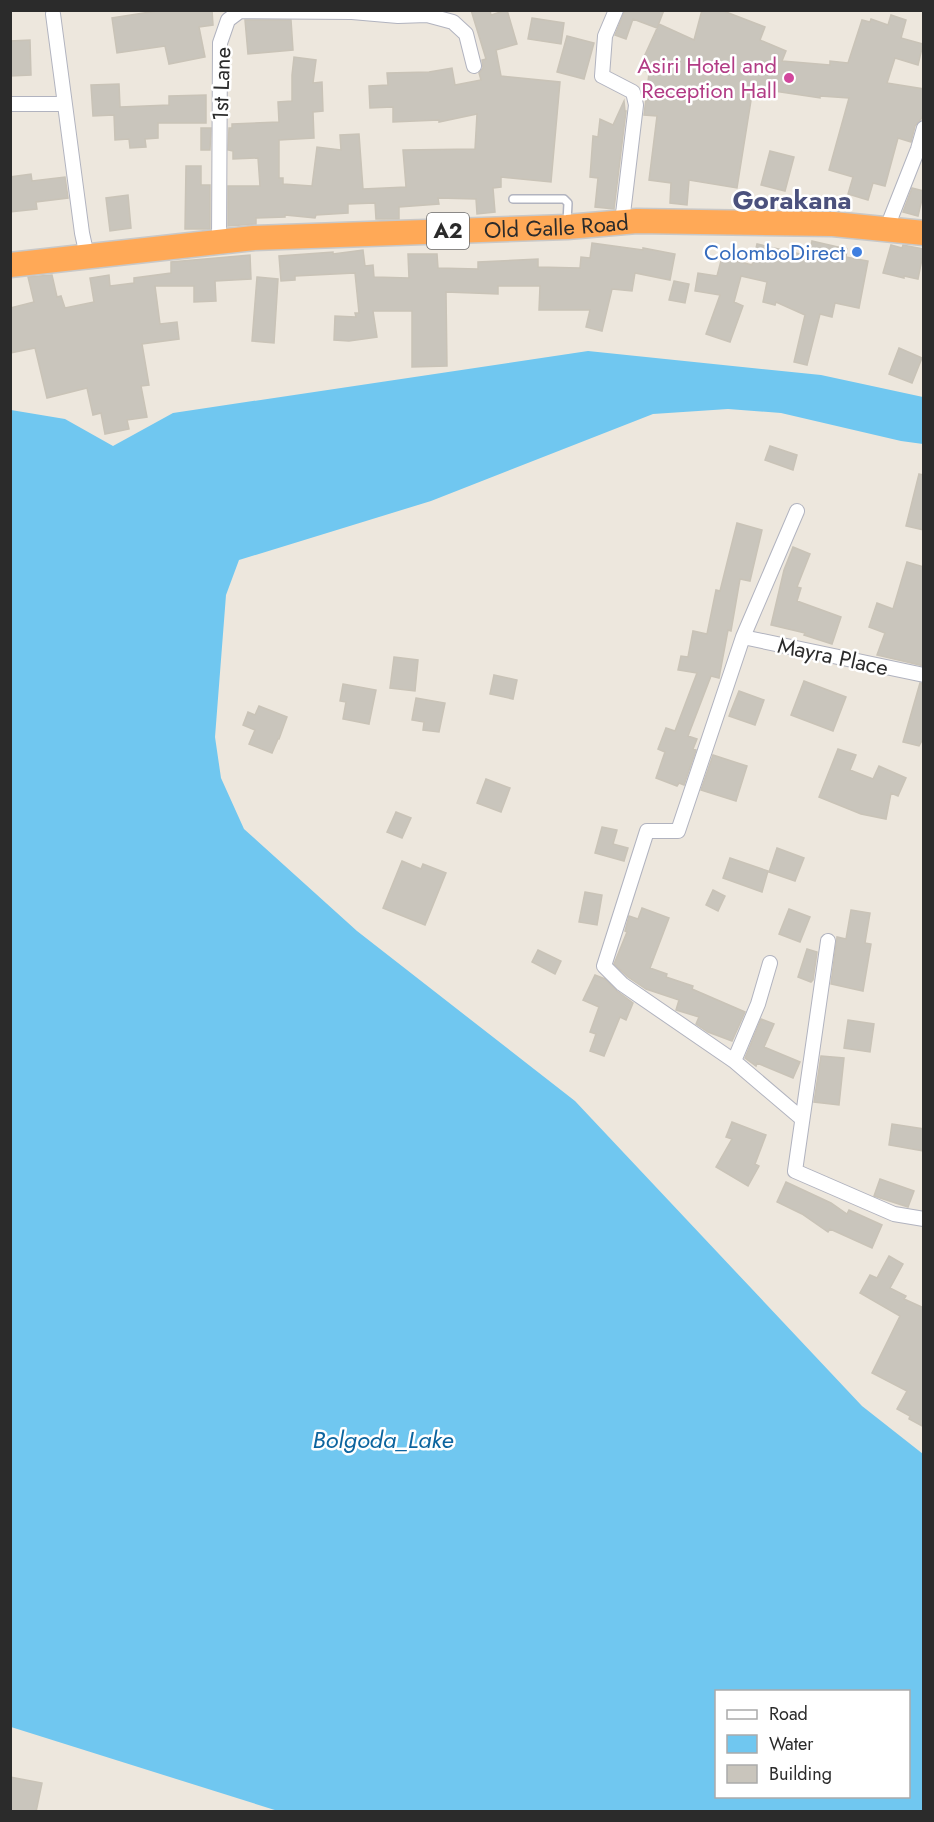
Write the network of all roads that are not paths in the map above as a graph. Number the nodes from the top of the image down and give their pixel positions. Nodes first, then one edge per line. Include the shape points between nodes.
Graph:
1 (616, 10) edge
2 (352, 11) edge
3 (53, 14) dead end
4 (474, 66) dead end
5 (10, 104) edge
6 (65, 104) junction
7 (924, 128) edge
8 (513, 199) dead end
9 (622, 222) junction
10 (567, 227) junction
11 (886, 230) junction
12 (924, 233) edge
13 (219, 242) junction
14 (87, 256) junction
15 (10, 265) edge
16 (797, 511) dead end
17 (743, 637) junction
18 (924, 675) edge
19 (828, 941) dead end
20 (770, 963) dead end
21 (734, 1061) junction
22 (801, 1118) junction
23 (924, 1219) edge

1 - 9 street via 605,36 602,76 633,92 636,105
2 - 4 street, 1st Lane via 427,15 453,22 466,34
2 - 13 street, 1st Lane via 240,11 228,20 220,43
3 - 6 street
5 - 6 street
6 - 14 street
7 - 11 street
8 - 10 lane via 564,199 568,203
9 - 10 highway, Old Galle Road / A2
9 - 11 highway, Old Galle Road / A2 via 833,224
10 - 13 highway, Old Galle Road / A2
11 - 12 highway, Old Galle Road / A2
13 - 14 highway, Old Galle Road / A2
14 - 15 highway, Old Galle Road / A2
16 - 17 street
17 - 18 street, Mayra Place
17 - 21 street via 678,831 647,831 604,966 622,984
19 - 22 street
20 - 21 street
21 - 22 street
22 - 23 street via 795,1171 894,1214

